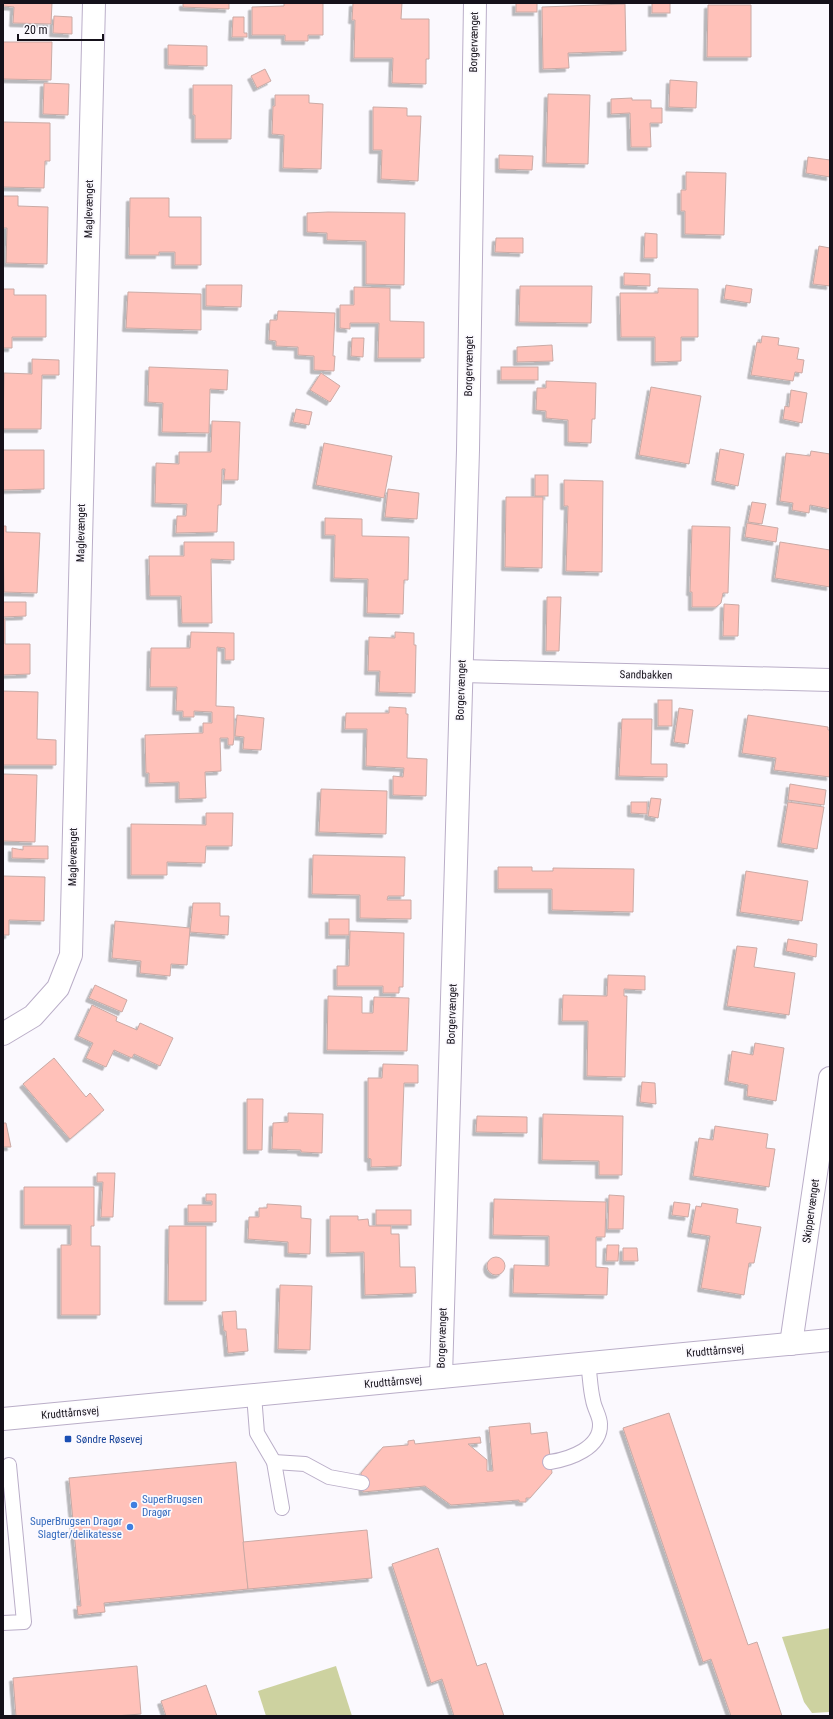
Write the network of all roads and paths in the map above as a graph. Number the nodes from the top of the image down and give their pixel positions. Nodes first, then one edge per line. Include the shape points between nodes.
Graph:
1 (94, 3) edge
2 (475, 3) edge
3 (462, 671) junction
4 (830, 680) edge
5 (3, 1034) edge
6 (830, 1078) edge
7 (830, 1340) edge
8 (791, 1344) junction
9 (588, 1363) junction
10 (441, 1377) junction
11 (254, 1395) junction
12 (3, 1419) edge
13 (274, 1462) junction
14 (550, 1462) dead end
15 (9, 1465) dead end
16 (362, 1483) dead end
17 (282, 1508) dead end
18 (3, 1624) edge

1 - 5 street, Maglevænget via 71,955 58,988 33,1016
2 - 3 street, Borgervænget
3 - 4 street, Sandbakken
3 - 10 street, Borgervænget
6 - 8 street, Skippervænget
7 - 8 street, Krudttårnsvej
8 - 9 street, Krudttårnsvej
9 - 10 street, Krudttårnsvej
9 - 14 lane via 593,1400 600,1423 598,1434 590,1445 578,1454
10 - 11 street, Krudttårnsvej
11 - 12 street, Krudttårnsvej
11 - 13 lane via 258,1433
13 - 16 lane via 304,1464 329,1477
13 - 17 lane
15 - 18 lane via 24,1622

